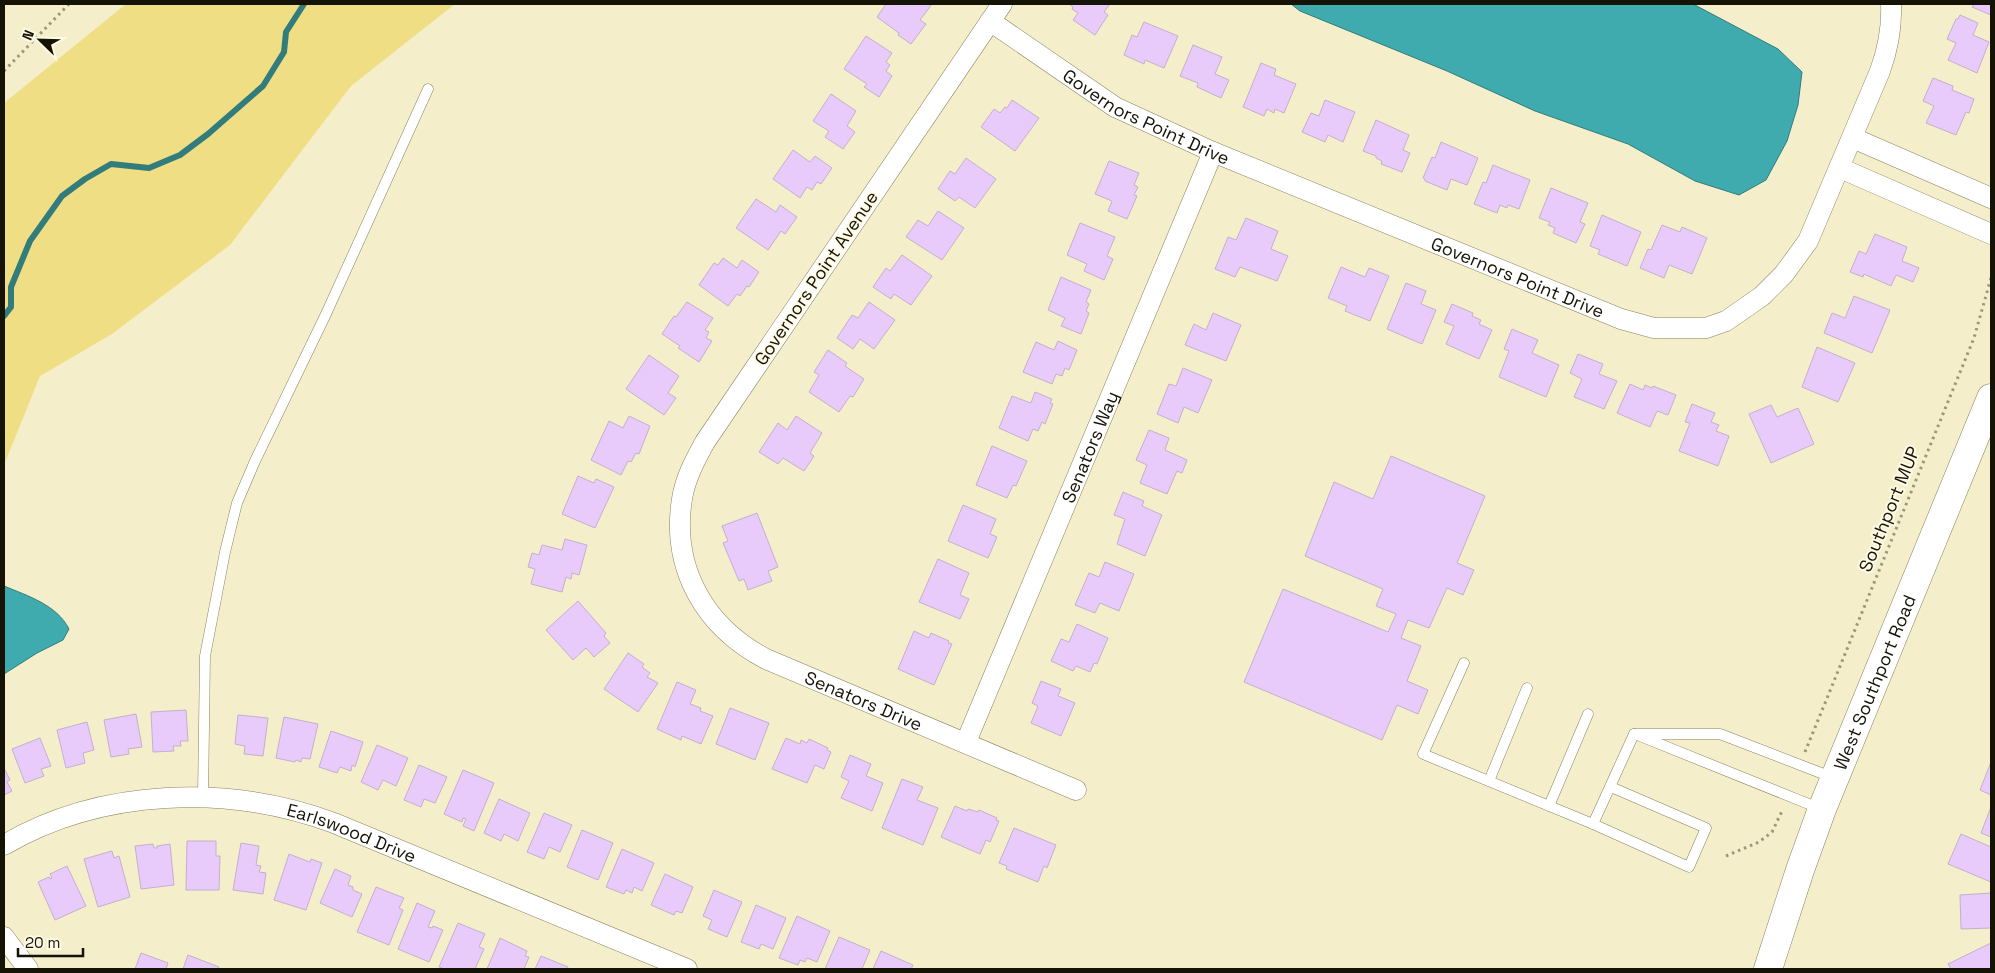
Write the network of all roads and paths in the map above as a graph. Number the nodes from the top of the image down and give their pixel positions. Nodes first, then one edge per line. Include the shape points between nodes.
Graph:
1 (69, 4) edge
2 (1002, 4) edge
3 (1891, 4) edge
4 (990, 22) junction
5 (4, 71) edge
6 (428, 89) dead end
7 (1853, 138) junction
8 (1213, 152) junction
9 (1840, 168) junction
10 (1991, 198) edge
11 (1991, 234) edge
12 (1991, 278) edge
13 (1991, 398) edge
14 (686, 570) joint
15 (1464, 663) dead end
16 (1527, 688) dead end
17 (1588, 714) dead end
18 (1634, 734) junction
19 (966, 742) junction
20 (1806, 748) dead end
21 (1835, 778) junction
22 (1489, 781) junction
23 (1611, 787) junction
24 (1076, 790) dead end
25 (203, 797) junction
26 (1549, 806) junction
27 (1822, 810) junction
28 (1780, 815) dead end
29 (1593, 824) junction
30 (4, 845) edge
31 (1726, 856) dead end
32 (4, 937) edge
33 (665, 965) edge
34 (28, 969) edge
35 (687, 969) edge
36 (1768, 969) edge

1 - 5 path
2 - 4 street, Governors Point Avenue
3 - 7 street, Governors Point Drive via 1887,53
4 - 8 street, Governors Point Drive via 1115,107
4 - 14 street, Governors Point Avenue via 704,442 682,498 681,545
6 - 25 lane via 237,503 205,656
7 - 9 street, Governors Point Drive
7 - 10 street
8 - 9 street, Governors Point Drive via 1621,319 1654,328 1706,328 1726,321 1762,296 1802,251
8 - 19 street, Senators Way
9 - 11 street
12 - 20 path, Southport MUP via 1974,338
13 - 21 main road, West Southport Road
14 - 19 street, Senators Drive via 712,616 751,650
15 - 22 lane via 1423,754
16 - 22 lane
17 - 26 lane
18 - 21 lane via 1720,734
18 - 23 lane
18 - 27 lane
19 - 24 street, Senators Drive
21 - 27 main road, West Southport Road
22 - 26 lane
23 - 29 lane
23 - 29 lane via 1706,828 1689,867
25 - 30 street, Earlswood Drive via 146,800 110,806 56,821
25 - 33 street, Earlswood Drive via 252,801 323,819
26 - 29 lane
27 - 36 main road, West Southport Road
28 - 31 path via 1772,832 1747,848
32 - 34 street
33 - 35 street, Earlswood Drive

